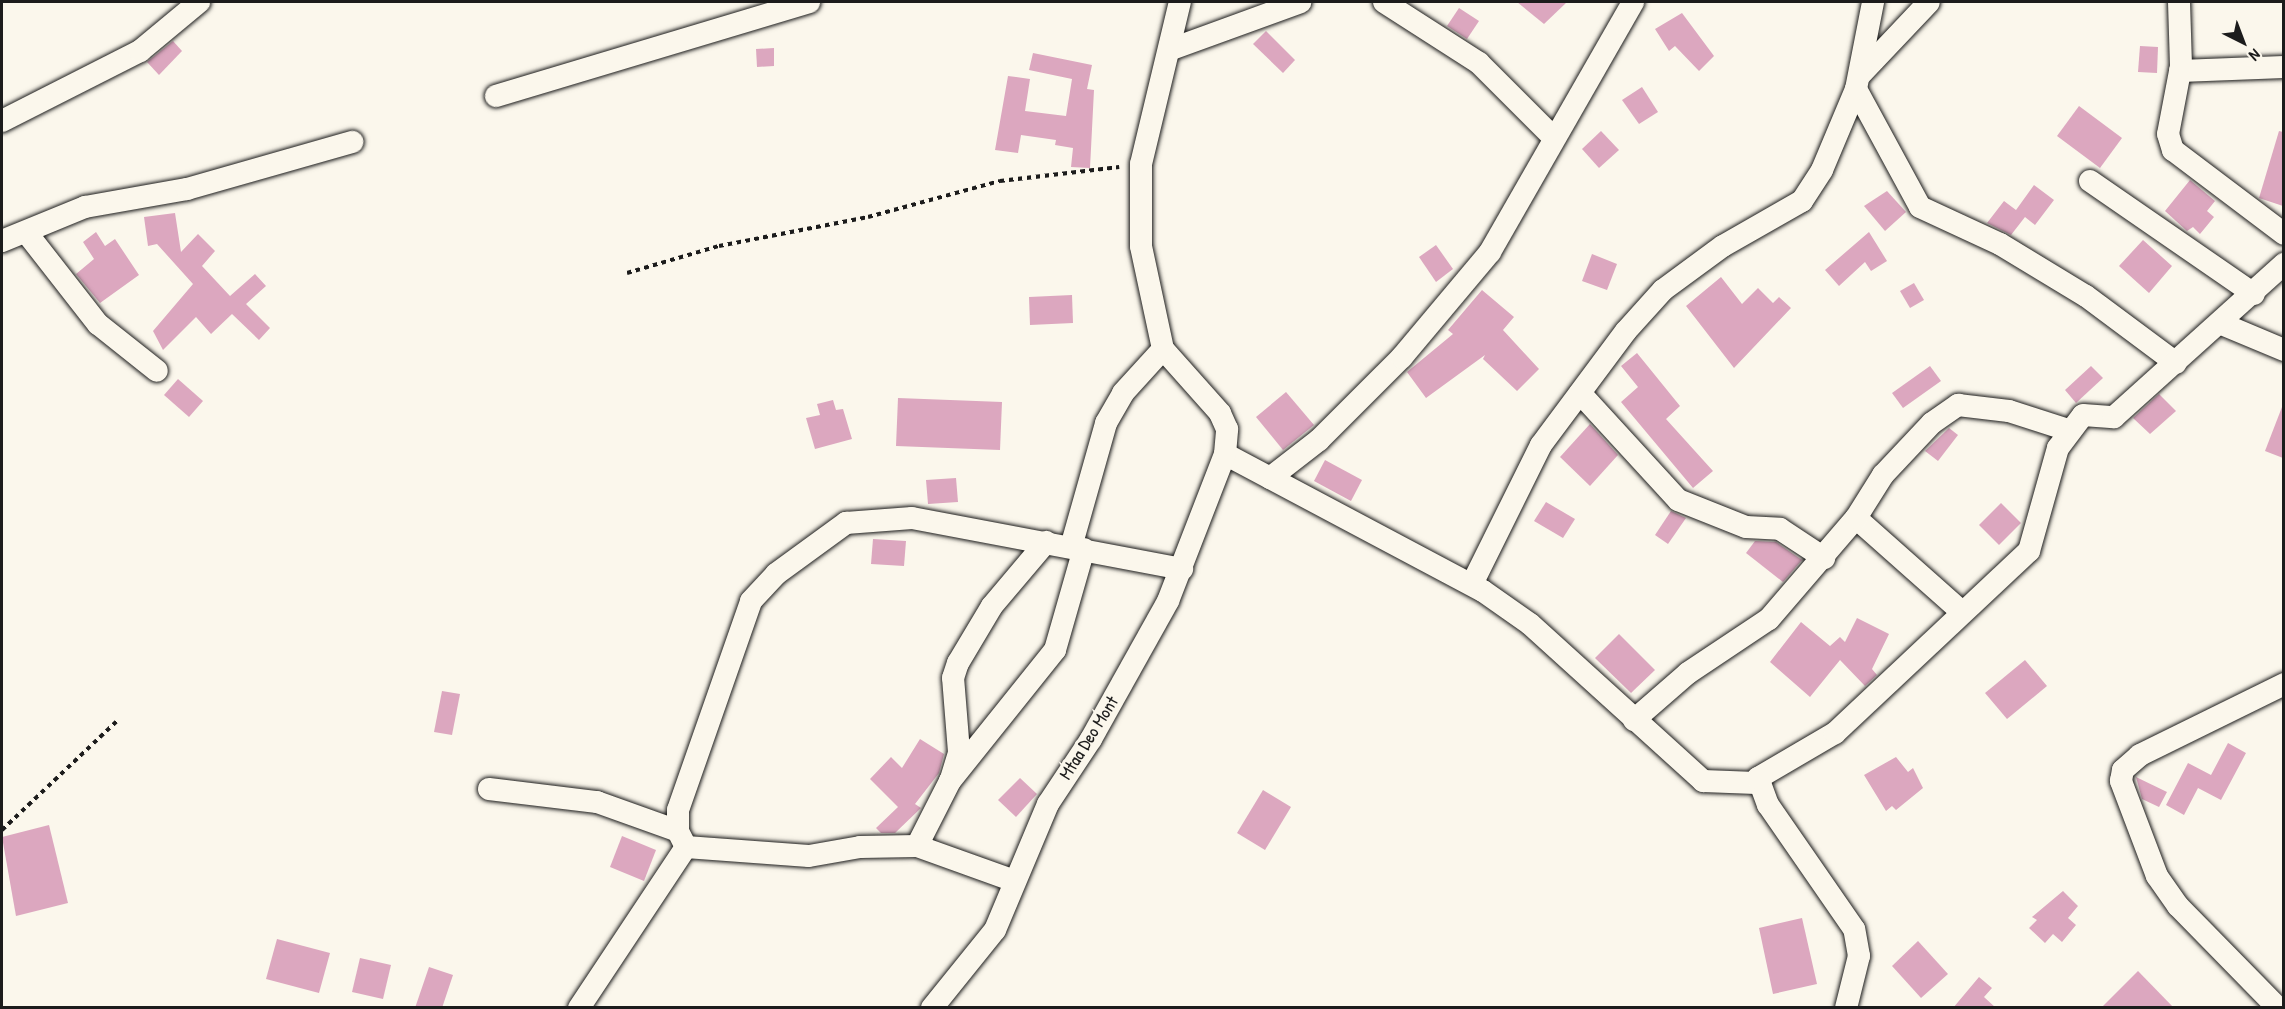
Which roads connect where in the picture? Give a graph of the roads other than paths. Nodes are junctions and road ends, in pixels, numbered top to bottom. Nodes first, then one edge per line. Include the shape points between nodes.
1 (809, 2) edge
2 (1180, 2) edge
3 (1301, 2) edge
4 (1384, 2) edge
5 (1633, 2) edge
6 (1873, 2) edge
7 (1929, 2) edge
8 (2179, 2) edge
9 (193, 5) edge
10 (1169, 50) junction
11 (2283, 67) edge
12 (2180, 71) junction
13 (1858, 82) junction
14 (496, 96) dead end
15 (2, 120) edge
16 (1554, 138) junction
17 (352, 142) dead end
18 (2090, 181) dead end
19 (2283, 234) edge
20 (9, 235) edge
21 (2283, 264) edge
22 (2254, 294) junction
23 (2222, 324) junction
24 (1163, 349) junction
25 (2283, 350) edge
26 (2176, 363) junction
27 (157, 371) dead end
28 (1580, 393) junction
29 (2068, 430) junction
30 (1225, 454) junction
31 (1270, 478) junction
32 (1856, 519) junction
33 (1046, 542) junction
34 (1078, 548) junction
35 (1824, 558) junction
36 (1182, 569) junction
37 (1472, 584) junction
38 (1962, 612) junction
39 (2283, 684) edge
40 (1634, 720) junction
41 (950, 781) junction
42 (1756, 783) junction
43 (489, 789) dead end
44 (682, 839) junction
45 (917, 846) junction
46 (1015, 881) junction
47 (579, 1008) edge
48 (932, 1008) edge
49 (1846, 1008) edge
50 (2278, 1008) edge

1 - 14 street
2 - 10 street
3 - 10 street
4 - 16 street via 1479,63
5 - 16 street
6 - 13 street
7 - 13 street
8 - 12 street
9 - 15 street via 140,51
10 - 24 street via 1141,164 1142,246
11 - 12 street
12 - 19 street via 2168,134 2173,150
13 - 26 street via 1920,207 2000,244 2076,290
13 - 28 street via 1822,170 1802,201 1723,246 1663,290
16 - 31 street via 1490,252 1438,316 1319,440
17 - 20 street via 187,189 85,207
18 - 22 street
20 - 27 street via 98,324
21 - 22 street
22 - 23 street
23 - 25 street
23 - 26 street
24 - 30 street via 1220,414 1227,429
24 - 34 street via 1123,393 1106,423
26 - 29 street via 2114,417 2086,413
28 - 35 street via 1678,500 1746,527 1780,529
28 - 37 street via 1541,445
29 - 32 street via 2009,411 1958,405 1932,423 1883,475
29 - 38 street via 2039,504 2029,551
30 - 31 street
30 - 36 street, Mtaa Deo Mont
31 - 37 street
32 - 35 street
32 - 38 street
33 - 34 street
33 - 41 street via 992,606 957,663 953,678 959,752
33 - 44 street via 912,518 846,523 822,537 751,601 678,810
34 - 36 street
34 - 41 street via 1055,650
35 - 40 street via 1769,619 1688,673
36 - 46 street, Mtaa Deo Mont via 1091,739 1048,804
37 - 40 street via 1530,624
38 - 42 street via 1835,734
39 - 50 street via 2140,755 2123,770 2121,781 2142,844 2178,906
40 - 42 street via 1703,781
41 - 45 street
42 - 49 street via 1854,928 1859,956
43 - 44 street via 597,802
44 - 45 street via 809,856 860,847
44 - 47 street
45 - 46 street
46 - 48 street, Mtaa Deo Mont via 995,930

